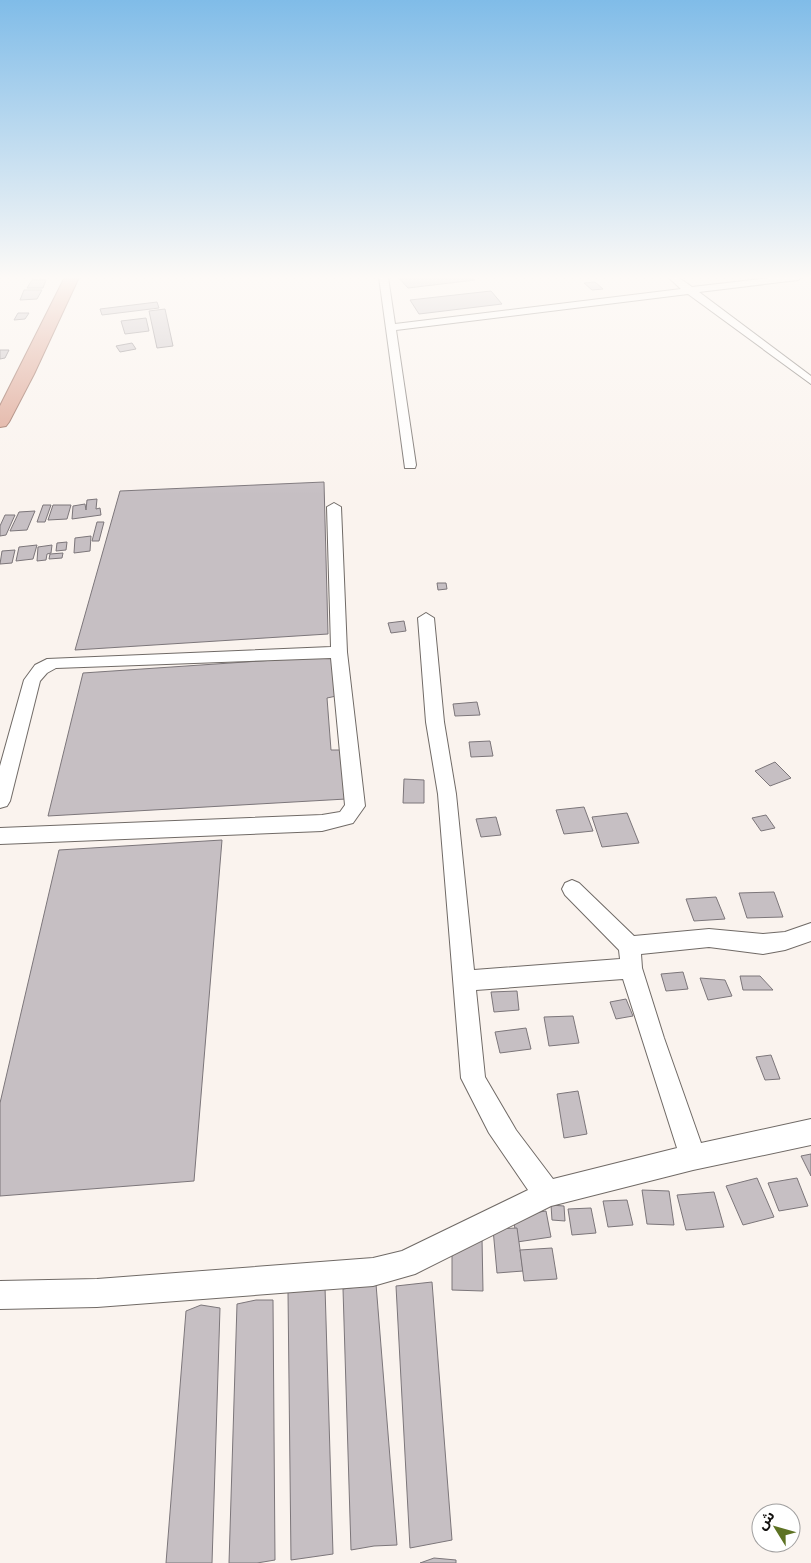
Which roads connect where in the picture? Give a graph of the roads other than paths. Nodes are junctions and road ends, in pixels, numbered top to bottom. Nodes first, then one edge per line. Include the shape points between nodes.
1 (22, 350) edge
2 (37, 350) edge
3 (393, 350) edge
4 (770, 350) edge
5 (811, 381) edge
6 (0, 394) edge
7 (0, 422) edge
8 (410, 465) dead end
9 (334, 507) dead end
10 (426, 618) dead end
11 (339, 652) junction
12 (0, 801) edge
13 (0, 836) edge
14 (572, 890) dead end
15 (811, 932) edge
16 (631, 957) junction
17 (463, 981) junction
18 (811, 1132) edge
19 (693, 1157) junction
20 (548, 1194) junction
21 (0, 1295) edge

1 - 6 highway
2 - 7 highway
3 - 8 street
4 - 5 street
9 - 11 street
10 - 17 street
11 - 12 street via 53,664 41,669 32,680
11 - 13 street via 355,806 346,818 322,823
14 - 16 street
15 - 16 street via 763,944 709,938
16 - 17 street
16 - 19 street via 652,1038
17 - 20 street via 473,1078 496,1125
18 - 19 street
19 - 20 street
20 - 21 street via 405,1264 373,1272 97,1293

